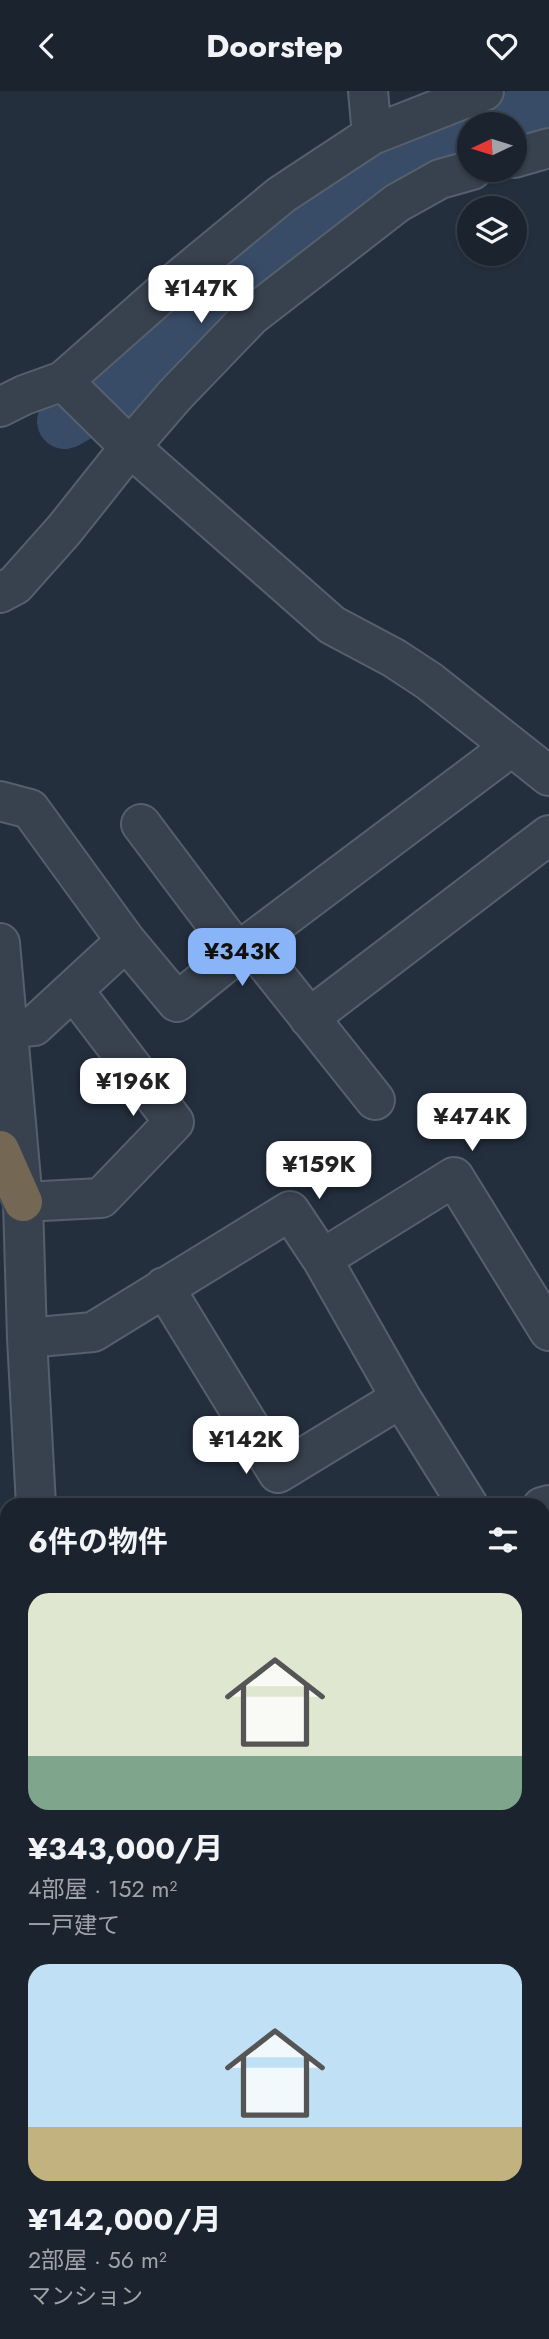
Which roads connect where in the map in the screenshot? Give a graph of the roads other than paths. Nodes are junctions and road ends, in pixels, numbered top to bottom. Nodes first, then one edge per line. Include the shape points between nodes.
1 (368, 91) edge
2 (484, 91) edge
3 (372, 135) junction
4 (549, 148) edge
5 (527, 154) edge
6 (457, 174) edge
7 (64, 381) junction
8 (0, 407) edge
9 (130, 447) junction
10 (0, 593) edge
11 (511, 747) junction
12 (549, 776) edge
13 (0, 801) edge
14 (141, 824) dead end
15 (549, 835) edge
16 (126, 941) junction
17 (0, 943) edge
18 (244, 948) junction
19 (74, 991) junction
20 (309, 1018) junction
21 (8, 1028) junction
22 (375, 1100) dead end
23 (0, 1150) edge
24 (23, 1202) junction
25 (322, 1259) junction
26 (164, 1287) junction
27 (549, 1331) edge
28 (27, 1338) junction
29 (401, 1398) junction
30 (36, 1498) edge
31 (464, 1498) edge

1 - 3 street
2 - 3 street
3 - 7 street via 281,195
4 - 5 street
6 - 9 street via 397,203 251,316
7 - 8 street
7 - 9 street
9 - 10 street via 56,539 15,585
9 - 11 street via 332,625 403,663
11 - 12 street
11 - 18 street
13 - 16 street via 30,809
14 - 18 street
15 - 20 street
16 - 18 street via 177,1002
16 - 19 street
17 - 21 street
18 - 20 street
19 - 21 street via 34,1026
19 - 24 street via 174,1122 101,1198
20 - 22 street
21 - 24 street
23 - 24 highway
24 - 28 street
25 - 26 street via 290,1211
25 - 27 street via 454,1177
25 - 29 street
26 - 28 street via 93,1332
26 - 29 street via 278,1473
28 - 30 street
29 - 31 street

